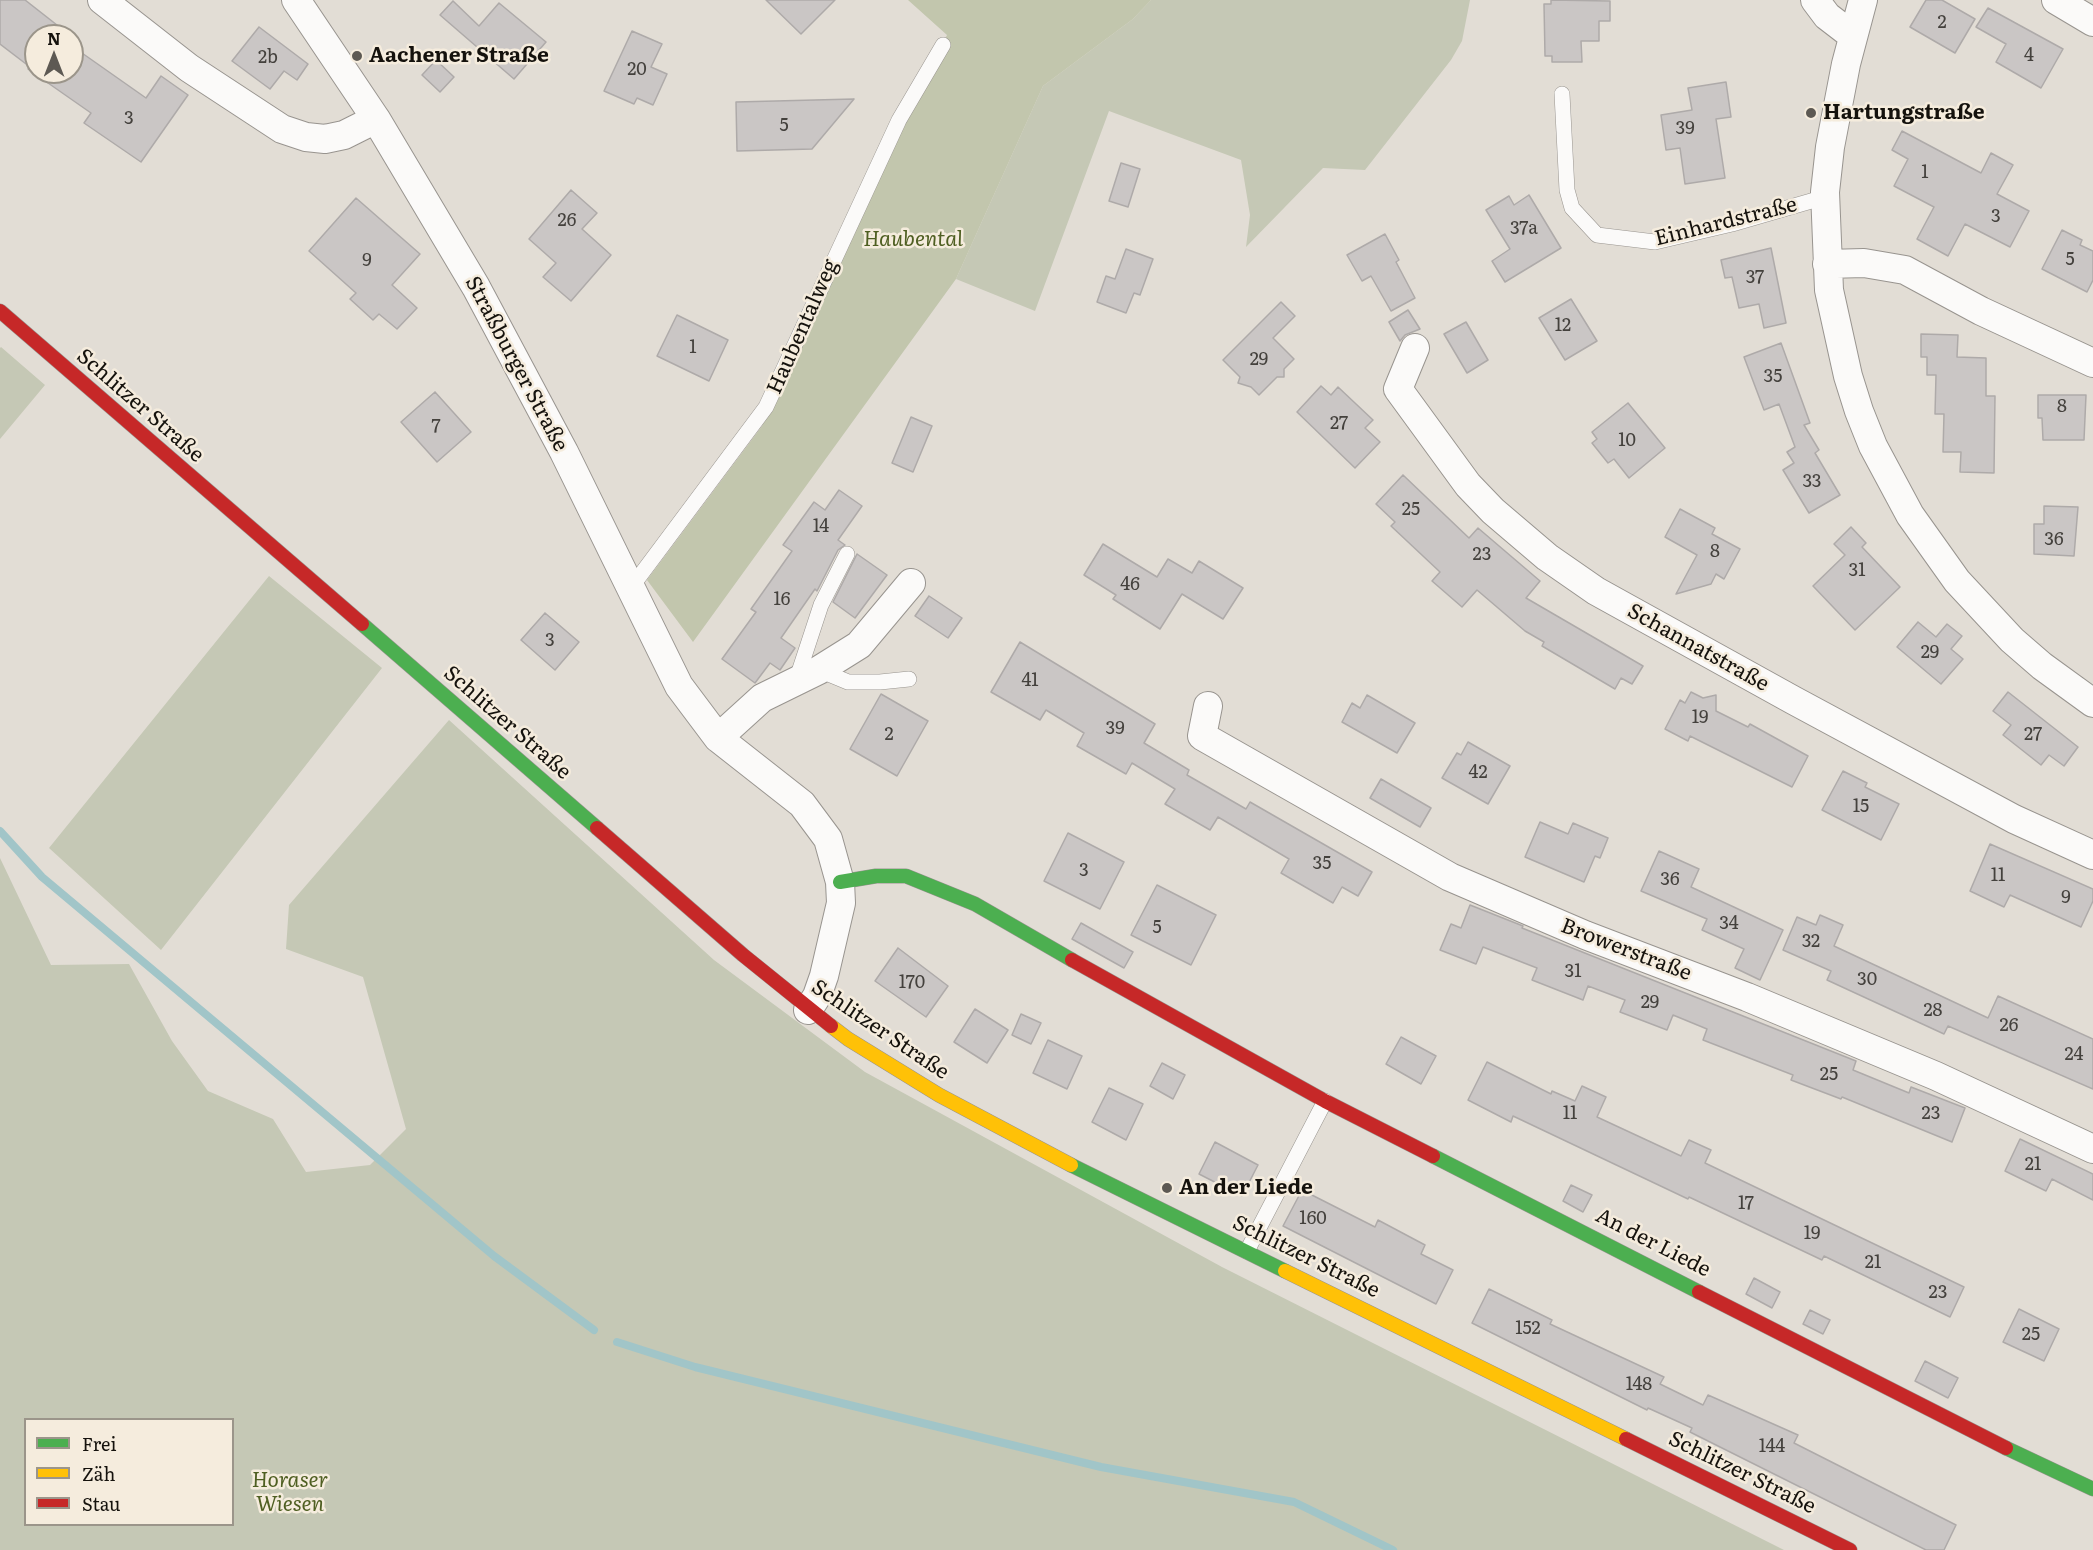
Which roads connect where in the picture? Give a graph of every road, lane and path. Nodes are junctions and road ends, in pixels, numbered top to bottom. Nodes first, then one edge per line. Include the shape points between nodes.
1 (102, 0) edge
2 (296, 0) edge
3 (1815, 0) edge
4 (1863, 0) edge
5 (2056, 0) edge
6 (2093, 22) edge
7 (1853, 36) junction
8 (943, 45) dead end
9 (1562, 94) dead end
10 (376, 119) junction
11 (1825, 197) junction
12 (1827, 264) junction
13 (0, 311) edge
14 (1415, 348) dead end
15 (2093, 363) edge
16 (847, 554) dead end
17 (911, 583) dead end
18 (630, 589) junction
19 (808, 676) junction
20 (909, 679) dead end
21 (2093, 703) edge
22 (1208, 706) dead end
23 (718, 738) junction
24 (2093, 855) edge
25 (840, 882) junction
26 (808, 1010) junction
27 (1325, 1101) junction
28 (2093, 1149) edge
29 (1247, 1251) junction
30 (2093, 1489) edge
31 (1850, 1550) edge

1 - 10 street via 189,68 282,129 325,139 344,135
2 - 10 street, Straßburger Straße
3 - 7 street via 1827,16
4 - 7 street, Einhardstraße
5 - 6 street
7 - 11 street, Einhardstraße via 1830,147
8 - 18 lane, Haubentalweg via 899,120 766,407
9 - 11 lane, Einhardstraße via 1567,190 1572,208 1597,235 1655,242
10 - 18 street, Straßburger Straße via 515,358
11 - 12 street, Einhardstraße
12 - 15 street via 1864,263 1905,270
12 - 21 street, Einhardstraße via 1833,315 1859,411 1910,515 1984,612 2042,666
13 - 26 main road, Schlitzer Straße
14 - 24 street, Schannatstraße via 1398,389 1468,485 1547,557 1596,591 1763,683 2014,819
16 - 19 lane via 821,605
17 - 19 street via 859,645
18 - 23 street, Straßburger Straße via 679,686
19 - 20 lane via 848,682
19 - 23 street via 762,698
22 - 28 street, Browerstraße via 1202,736 1450,877 1936,1076
23 - 25 street, Straßburger Straße via 802,804 819,823 828,839
25 - 26 street, Straßburger Straße via 841,903 833,946 818,996
25 - 27 main road, An der Liede via 906,876 975,904
26 - 29 main road, Schlitzer Straße via 889,1066 969,1112
27 - 29 lane
27 - 30 main road, An der Liede
29 - 31 main road, Schlitzer Straße

